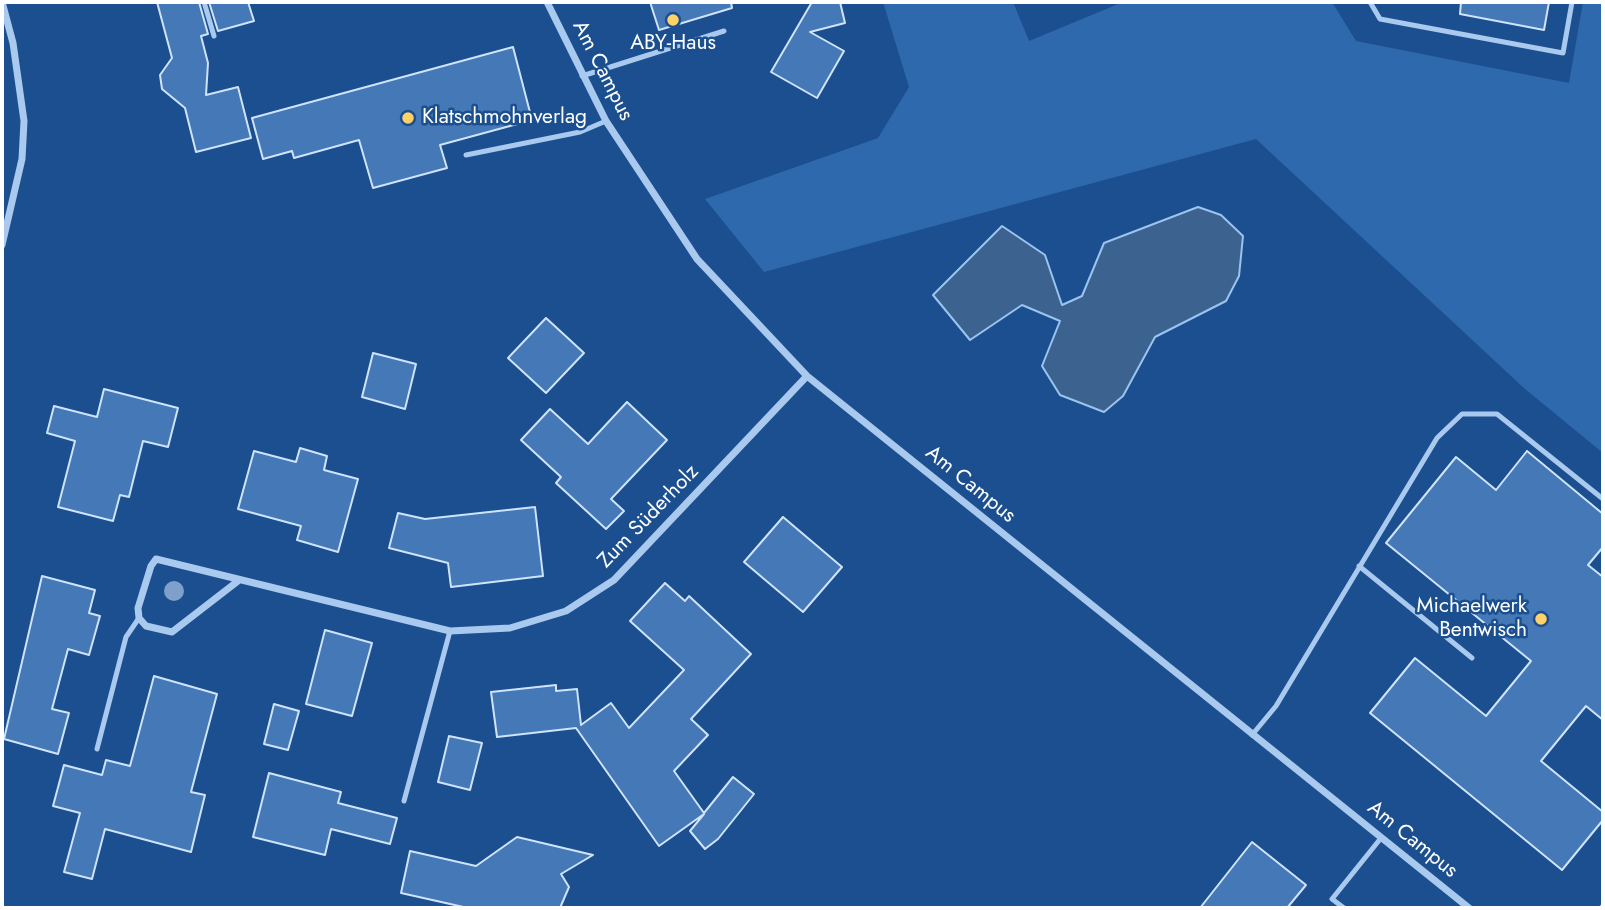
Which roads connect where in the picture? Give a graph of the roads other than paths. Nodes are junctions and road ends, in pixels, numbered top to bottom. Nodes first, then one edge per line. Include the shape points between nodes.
1 (2, 2) edge
2 (204, 2) edge
3 (547, 2) edge
4 (1370, 2) edge
5 (1572, 2) edge
6 (724, 31) dead end
7 (215, 36) dead end
8 (582, 76) junction
9 (606, 121) junction
10 (466, 155) dead end
11 (2, 245) edge
12 (807, 376) junction
13 (1603, 499) edge
14 (1359, 566) junction
15 (238, 581) junction
16 (139, 618) junction
17 (450, 631) junction
18 (1472, 658) dead end
19 (1252, 735) junction
20 (97, 749) dead end
21 (404, 801) dead end
22 (1381, 838) junction
23 (1344, 908) edge
24 (1469, 908) edge

1 - 11 street via 24,121 22,159
2 - 7 lane
3 - 8 street, Am Campus
4 - 5 lane via 1380,19 1563,53
6 - 8 lane
8 - 9 street, Am Campus
9 - 10 lane via 580,132
9 - 12 street, Am Campus via 697,259
12 - 17 street, Zum Süderholz via 614,580 566,611 522,625
12 - 19 street, Am Campus
13 - 14 lane via 1497,414 1462,414 1437,438
14 - 18 lane
14 - 19 lane via 1276,706
15 - 16 street via 172,632 146,626
15 - 16 street, Zum Süderholz via 156,559 138,608
15 - 17 street, Zum Süderholz
16 - 20 lane via 125,637
17 - 21 lane
19 - 22 street, Am Campus
22 - 23 lane via 1332,899
22 - 24 street, Am Campus

